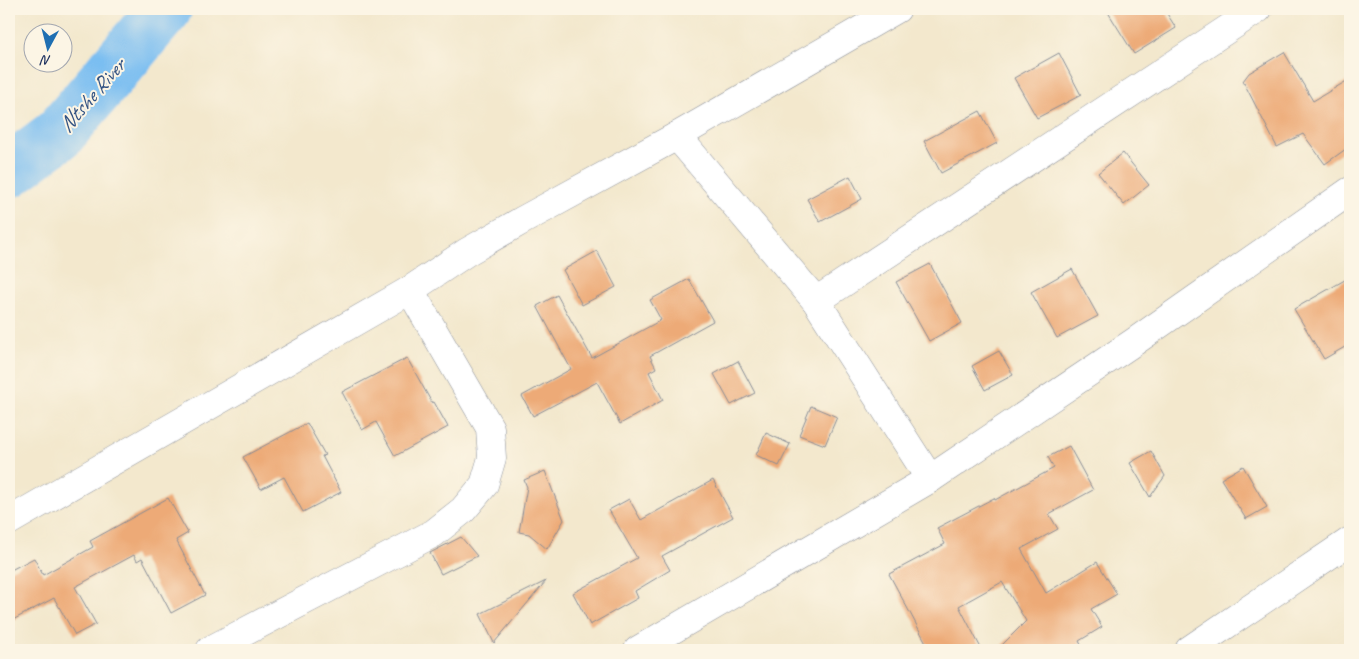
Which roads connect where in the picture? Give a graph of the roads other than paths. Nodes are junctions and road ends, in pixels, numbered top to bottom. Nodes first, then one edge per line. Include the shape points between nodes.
1 (898, 9) edge
2 (1258, 9) edge
3 (678, 136) junction
4 (1350, 191) edge
5 (410, 290) junction
6 (816, 301) junction
7 (930, 479) junction
8 (9, 521) edge
9 (1348, 546) edge
10 (210, 650) edge
11 (638, 650) edge
12 (1189, 650) edge

1 - 3 street
2 - 6 street
3 - 5 street via 467,252
3 - 6 street
4 - 7 street
5 - 8 street
5 - 10 street via 490,428 492,458 484,485 463,510 434,533
6 - 7 street
7 - 11 street
9 - 12 street

